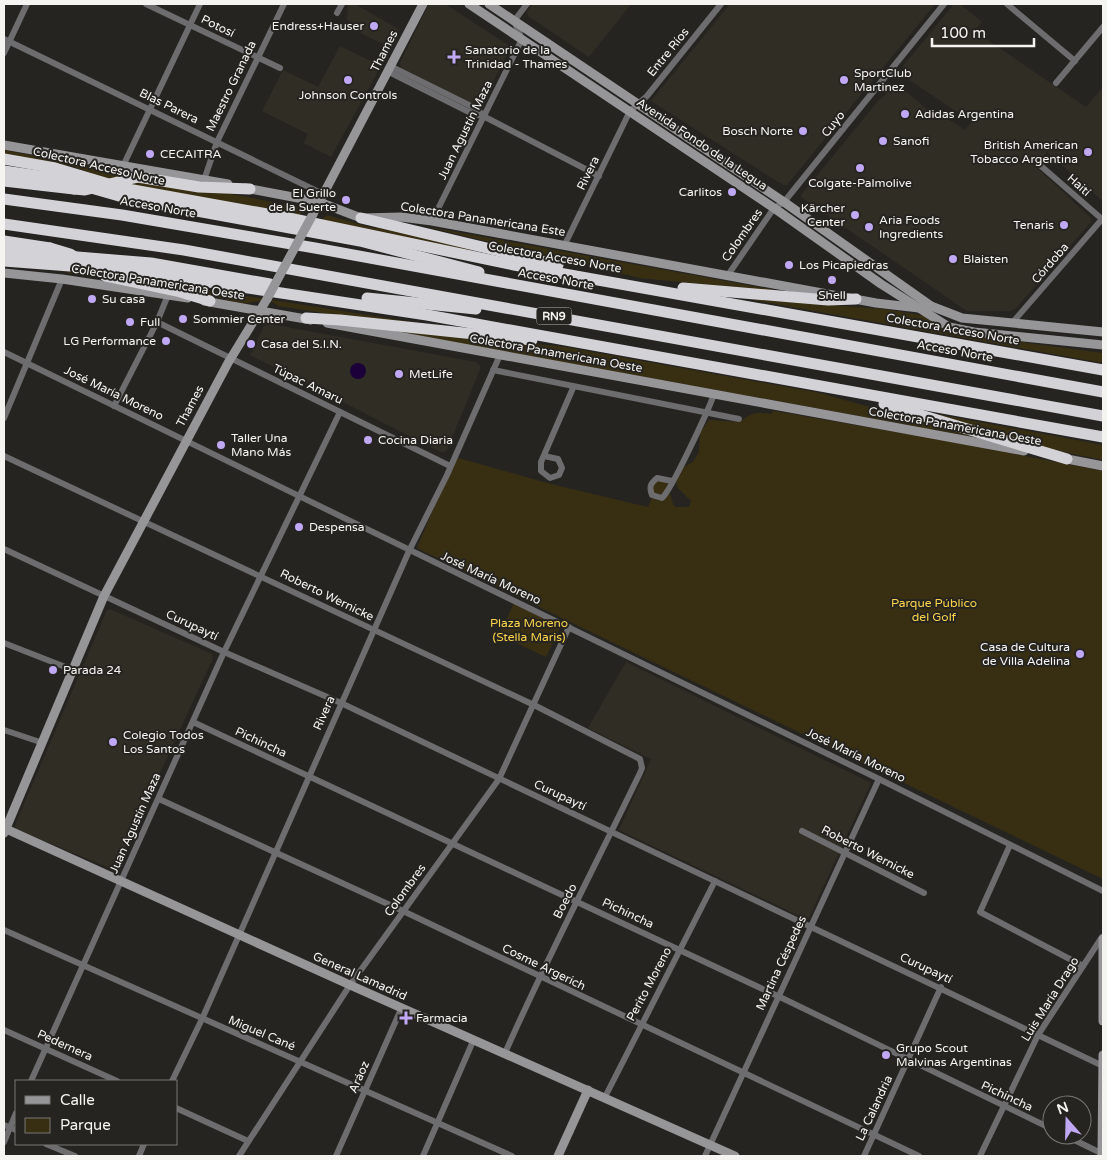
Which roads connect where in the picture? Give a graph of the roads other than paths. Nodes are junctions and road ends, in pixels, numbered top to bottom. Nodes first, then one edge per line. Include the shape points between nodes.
1 (27, 4) edge
2 (146, 4) edge
3 (200, 4) edge
4 (284, 4) edge
5 (342, 4) edge
6 (423, 4) edge
7 (469, 4) edge
8 (489, 4) edge
9 (527, 4) edge
10 (721, 4) edge
11 (944, 4) edge
12 (1007, 4) edge
13 (336, 13) dead end
14 (514, 21) junction
15 (190, 25) junction
16 (1102, 31) edge
17 (522, 39) junction
18 (6, 41) edge
19 (4, 53) edge
20 (257, 57) junction
21 (1076, 61) junction
22 (280, 68) dead end
23 (389, 69) junction
24 (1056, 83) dead end
25 (639, 105) junction
26 (150, 109) junction
27 (630, 111) junction
28 (485, 117) junction
29 (217, 142) junction
30 (4, 145) edge
31 (4, 159) edge
32 (123, 166) junction
33 (1041, 166) dead end
34 (4, 171) edge
35 (599, 176) junction
36 (204, 180) junction
37 (4, 181) edge
38 (250, 189) junction
39 (321, 198) junction
40 (4, 199) edge
41 (784, 202) junction
42 (774, 208) junction
43 (361, 218) junction
44 (1103, 219) edge
45 (432, 221) junction
46 (4, 224) edge
47 (4, 241) edge
48 (565, 244) junction
49 (4, 251) edge
50 (4, 260) edge
51 (4, 273) edge
52 (728, 275) junction
53 (62, 279) junction
54 (621, 284) junction
55 (891, 284) junction
56 (551, 292) junction
57 (168, 295) junction
58 (856, 299) junction
59 (210, 301) junction
60 (876, 303) junction
61 (931, 306) junction
62 (920, 308) junction
63 (260, 311) junction
64 (536, 313) junction
65 (306, 318) junction
66 (157, 322) junction
67 (1013, 322) junction
68 (1103, 332) edge
69 (1103, 345) edge
70 (604, 347) junction
71 (4, 352) edge
72 (500, 355) junction
73 (231, 358) junction
74 (27, 363) junction
75 (493, 370) junction
76 (1103, 370) edge
77 (812, 385) junction
78 (573, 388) junction
79 (1103, 392) edge
80 (714, 394) junction
81 (114, 406) junction
82 (340, 412) junction
83 (707, 413) junction
84 (1103, 416) edge
85 (4, 418) edge
86 (739, 419) dead end
87 (1103, 437) edge
88 (186, 441) junction
89 (4, 456) edge
90 (544, 456) dead end
91 (1067, 458) junction
92 (450, 466) junction
93 (1103, 466) edge
94 (672, 481) dead end
95 (298, 496) junction
96 (143, 521) junction
97 (4, 549) edge
98 (409, 551) junction
99 (260, 576) junction
100 (104, 596) junction
101 (569, 627) junction
102 (373, 630) junction
103 (4, 643) edge
104 (224, 652) junction
105 (72, 670) junction
106 (341, 702) junction
107 (534, 705) junction
108 (193, 722) junction
109 (4, 730) edge
110 (43, 743) junction
111 (640, 759) joint
112 (308, 776) junction
113 (500, 778) junction
114 (879, 779) junction
115 (159, 799) junction
116 (4, 830) edge
117 (802, 831) dead end
118 (612, 832) junction
119 (453, 844) junction
120 (1010, 845) junction
121 (844, 851) junction
122 (274, 852) junction
123 (122, 880) junction
124 (715, 881) junction
125 (1103, 892) edge
126 (924, 893) dead end
127 (578, 902) junction
128 (403, 911) junction
129 (810, 926) junction
130 (4, 930) edge
131 (238, 935) junction
132 (1103, 937) edge
133 (681, 951) junction
134 (83, 965) junction
135 (1083, 966) junction
136 (538, 977) junction
137 (1103, 979) edge
138 (350, 986) junction
139 (941, 987) junction
140 (778, 996) junction
141 (402, 1008) junction
142 (202, 1020) junction
143 (1103, 1021) edge
144 (641, 1026) junction
145 (4, 1030) edge
146 (1038, 1035) junction
147 (474, 1039) junction
148 (46, 1049) junction
149 (505, 1053) junction
150 (1103, 1055) edge
151 (300, 1061) junction
152 (908, 1061) junction
153 (1103, 1066) edge
154 (742, 1074) junction
155 (31, 1080) edge
156 (115, 1080) edge
157 (172, 1080) edge
158 (366, 1089) junction
159 (588, 1090) junction
160 (605, 1098) junction
161 (1005, 1107) junction
162 (178, 1109) edge
163 (15, 1116) edge
164 (437, 1123) junction
165 (1042, 1125) edge
166 (10, 1128) edge
167 (874, 1136) junction
168 (248, 1141) junction
169 (4, 1142) edge
170 (48, 1145) edge
171 (710, 1145) junction
172 (1084, 1145) edge
173 (1102, 1154) edge
174 (75, 1156) edge
175 (239, 1156) edge
176 (336, 1156) edge
177 (423, 1156) edge
178 (512, 1156) edge
179 (558, 1156) edge
180 (704, 1156) edge
181 (735, 1156) edge
182 (864, 1156) edge
183 (919, 1156) edge
184 (980, 1156) edge

1 - 18 street
2 - 15 street, Potosí
3 - 15 street
4 - 20 street, Maestro Granada
5 - 13 street
6 - 23 street, Thames
7 - 17 street, Avenida Fondo de la Legua
8 - 14 street, Avenida Fondo de la Legua
9 - 14 street
10 - 25 street, Entre Ríos
11 - 41 street, Cuyo
12 - 21 street
14 - 17 street
14 - 25 street, Avenida Fondo de la Legua
15 - 20 street, Potosí
15 - 26 street
16 - 21 street
17 - 27 street, Avenida Fondo de la Legua
17 - 28 street, Juan Agustín Maza
18 - 19 street
18 - 26 street, Blas Parera
20 - 22 street, Potosí
20 - 29 street, Maestro Granada
21 - 24 street
23 - 28 street via 473,114
23 - 39 street, Thames
25 - 27 street, Entre Ríos
25 - 41 street, Avenida Fondo de la Legua
26 - 29 street, Blas Parera
26 - 32 street
27 - 35 street, Rivera
27 - 42 street, Avenida Fondo de la Legua
28 - 35 street
28 - 45 street, Juan Agustín Maza
29 - 36 street, Maestro Granada
29 - 39 street, Blas Parera
30 - 32 street, Colectora Panamericana Este
31 - 54 highway, Colectora Acceso Norte via 64,170 122,188
32 - 36 street, Colectora Panamericana Este
33 - 44 street, Haití
34 - 56 highway via 60,179 126,198 360,241
35 - 48 street, Rivera
36 - 38 street, Colectora Panamericana Este
37 - 38 highway, bridge via 85,190 138,177 199,187
38 - 39 street, Colectora Panamericana Este
39 - 43 street, Colectora Panamericana Este
39 - 63 street, Thames, bridge
40 - 56 highway, Acceso Norte / RN9 via 122,215
41 - 42 street, Cuyo
41 - 55 street, Avenida Fondo de la Legua
42 - 52 street, Colombres
42 - 55 street, Avenida Fondo de la Legua
43 - 45 street, Colectora Panamericana Este via 401,217
43 - 54 highway
44 - 67 street, Córdoba
45 - 48 street, Colectora Panamericana Este
46 - 64 highway, RN9 via 184,250
47 - 59 highway, bridge via 50,248 70,254 106,276
48 - 52 street, Colectora Panamericana Este
49 - 64 highway via 151,263 408,304
50 - 70 highway via 136,271 427,315
51 - 53 street, Colectora Panamericana Oeste
52 - 58 street, Colectora Panamericana Este
53 - 57 street, Colectora Panamericana Oeste
53 - 74 street
54 - 58 highway via 828,300
54 - 76 highway, Colectora Acceso Norte
55 - 60 street
55 - 61 street, Avenida Fondo de la Legua
55 - 62 street, Avenida Fondo de la Legua
56 - 79 highway, Acceso Norte / RN9
57 - 59 street, Colectora Panamericana Oeste
57 - 66 street
58 - 60 street, Colectora Panamericana Este
59 - 63 street, Colectora Panamericana Oeste
60 - 62 street, Colectora Panamericana Este
61 - 62 street, Colectora Panamericana Este
61 - 67 street, Avenida Fondo de la Legua via 962,318
62 - 69 street, Avenida Fondo de la Legua via 956,330
63 - 65 street, Colectora Panamericana Oeste
63 - 73 street, Thames
64 - 84 highway, RN9
65 - 70 highway
65 - 72 street, Colectora Panamericana Oeste
66 - 73 street, Túpac Amaru
66 - 81 street
67 - 68 street, Avenida Fondo de la Legua
70 - 77 highway
71 - 74 street, José María Moreno
72 - 75 street, Rivera
72 - 80 street, Colectora Panamericana Oeste
73 - 82 street, Túpac Amaru
73 - 88 street, Thames
74 - 81 street, José María Moreno
74 - 85 street
75 - 78 street
75 - 92 street, Rivera
77 - 87 highway
77 - 91 highway
78 - 83 street
78 - 90 street
80 - 83 street
80 - 91 street, Colectora Panamericana Oeste
81 - 88 street, José María Moreno
82 - 92 street, Túpac Amaru
82 - 95 street, Juan Agustín Maza
83 - 86 street
83 - 94 street
88 - 95 street, José María Moreno
88 - 96 street, Thames
89 - 96 street, Roberto Wernicke
91 - 93 street, Colectora Panamericana Oeste
92 - 98 street, Rivera
95 - 98 street, José María Moreno
95 - 99 street, Juan Agustín Maza
96 - 99 street, Roberto Wernicke
96 - 100 street, Thames
97 - 100 street, Curupaytí
98 - 101 street, José María Moreno
98 - 102 street, Rivera
99 - 102 street, Roberto Wernicke
99 - 104 street, Juan Agustín Maza
100 - 104 street, Curupaytí
100 - 105 street, Thames
101 - 107 street, Colombres
101 - 114 street, José María Moreno
102 - 106 street, Rivera
102 - 107 street, Roberto Wernicke
103 - 105 street
104 - 106 street, Curupaytí
104 - 108 street, Juan Agustín Maza
105 - 110 street, Thames
106 - 112 street, Rivera
106 - 113 street, Curupaytí
107 - 111 street, Roberto Wernicke
107 - 113 street, Colombres
108 - 112 street, Pichincha
108 - 115 street, Juan Agustín Maza
109 - 110 street
110 - 116 street, Thames
111 - 118 street, Boedo via 642,768
112 - 119 street, Pichincha
112 - 122 street, Rivera
113 - 118 street, Curupaytí
113 - 119 street, Colombres
114 - 120 street, José María Moreno
114 - 121 street, Martina Céspedes
115 - 122 street, Cosme Argerich
115 - 123 street, Juan Agustín Maza
116 - 123 street, General Lamadrid
117 - 121 street, Roberto Wernicke
118 - 124 street, Curupaytí
118 - 127 street, Boedo
119 - 127 street, Pichincha
119 - 128 street, Colombres
120 - 125 street, José María Moreno
120 - 135 street via 980,912
121 - 126 street, Roberto Wernicke
121 - 129 street, Martina Céspedes
122 - 128 street, Cosme Argerich
122 - 131 street, Rivera
123 - 131 street, General Lamadrid
123 - 134 street, Juan Agustín Maza
124 - 129 street, Curupaytí
124 - 133 street, Perito Moreno
127 - 133 street, Pichincha
127 - 136 street, Boedo
128 - 136 street, Cosme Argerich
128 - 138 street, Colombres
129 - 139 street, Curupaytí
129 - 140 street, Martina Céspedes
130 - 134 street, Miguel Cané
131 - 138 street, General Lamadrid
131 - 142 street, Rivera
132 - 135 street, Luis María Drago
132 - 137 street
133 - 140 street, Pichincha
133 - 144 street, Perito Moreno
134 - 142 street, Miguel Cané
134 - 148 street, Juan Agustín Maza
135 - 146 street, Luis María Drago
136 - 144 street, Cosme Argerich
136 - 149 street, Boedo
137 - 143 street
138 - 141 street, General Lamadrid
138 - 151 street, Colombres
139 - 146 street, Curupaytí
139 - 152 street, La Calandria
140 - 152 street, Pichincha
140 - 154 street, Martina Céspedes
141 - 147 street, General Lamadrid
141 - 158 street, Aráoz
142 - 151 street, Miguel Cané
142 - 157 street, Rivera
144 - 154 street, Cosme Argerich
144 - 160 street, Perito Moreno
145 - 148 street, Pedernera
146 - 153 street, Curupaytí
146 - 161 street, Luis María Drago
147 - 149 street, General Lamadrid
147 - 164 street
148 - 155 street, Juan Agustín Maza
148 - 156 street, Pedernera
149 - 159 street, General Lamadrid
150 - 153 street
151 - 158 street, Miguel Cané
151 - 168 street, Colombres
152 - 161 street, Pichincha
152 - 167 street, La Calandria
153 - 173 street
154 - 167 street, Cosme Argerich
154 - 171 street, Martina Céspedes
158 - 164 street, Miguel Cané
158 - 176 street, Aráoz
159 - 160 street, General Lamadrid
159 - 179 street
160 - 171 street, General Lamadrid
161 - 165 street, Pichincha
161 - 184 street, Luis María Drago
162 - 168 street
163 - 166 street
164 - 177 street
164 - 178 street, Miguel Cané
166 - 169 street
167 - 182 street, La Calandria
167 - 183 street, Cosme Argerich
168 - 175 street, Colombres
170 - 174 street
171 - 180 street, Martina Céspedes
171 - 181 street, General Lamadrid
172 - 173 street

